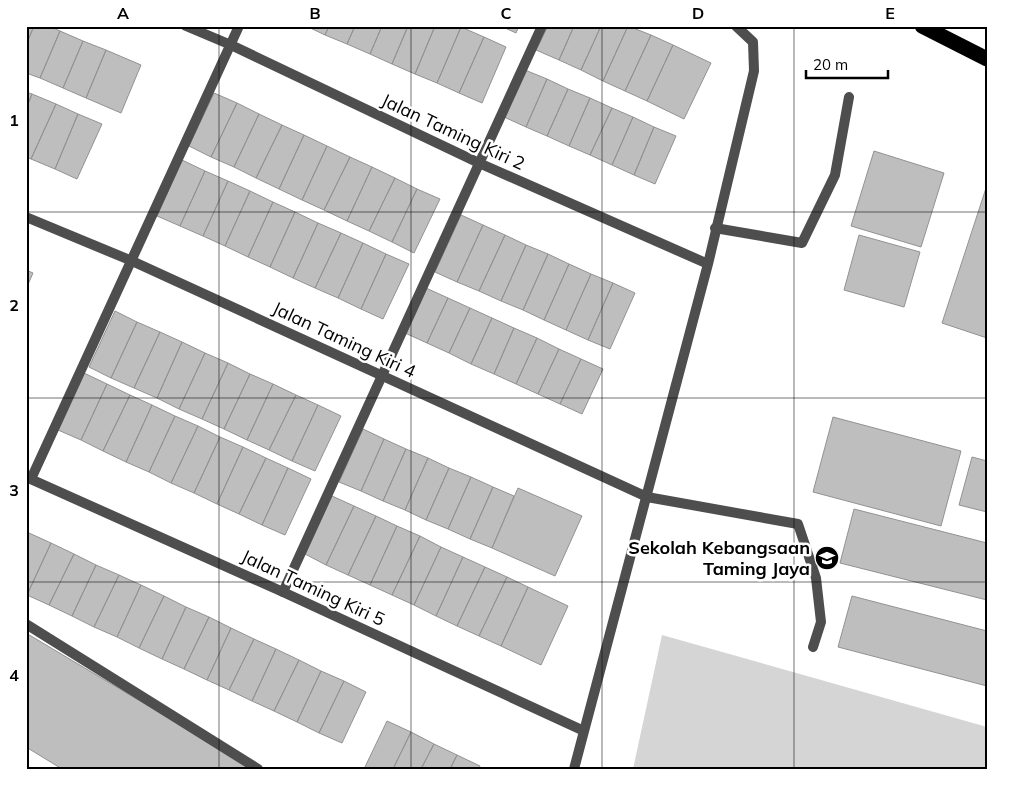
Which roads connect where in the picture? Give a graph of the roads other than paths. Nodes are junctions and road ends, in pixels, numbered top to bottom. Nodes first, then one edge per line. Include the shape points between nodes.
1 (186, 26) edge
2 (239, 26) edge
3 (542, 26) edge
4 (736, 26) edge
5 (922, 26) edge
6 (230, 45) junction
7 (987, 59) edge
8 (849, 97) dead end
9 (480, 163) junction
10 (26, 217) edge
11 (715, 228) junction
12 (132, 261) junction
13 (708, 264) junction
14 (382, 376) junction
15 (28, 478) edge
16 (647, 497) junction
17 (283, 592) junction
18 (26, 624) edge
19 (813, 647) dead end
20 (584, 731) junction
21 (258, 769) edge
22 (574, 769) edge

1 - 6 street, Jalan Taming Kiri 2
2 - 6 street
3 - 9 street
4 - 11 street via 753,42 754,71
5 - 7 highway
6 - 9 street, Jalan Taming Kiri 2
6 - 12 street
8 - 11 street via 835,175 802,243
9 - 13 street, Jalan Taming Kiri 2
9 - 14 street
10 - 12 street, Jalan Taming Kiri 4
11 - 13 street
12 - 14 street, Jalan Taming Kiri 4
12 - 15 street
13 - 16 street
14 - 16 street, Jalan Taming Kiri 4
14 - 17 street
15 - 17 street, Jalan Taming Kiri 5
16 - 19 street, Jalan Taming Kiri 4 via 798,524 816,578 821,622
16 - 20 street
17 - 20 street, Jalan Taming Kiri 5
18 - 21 street
20 - 22 street

